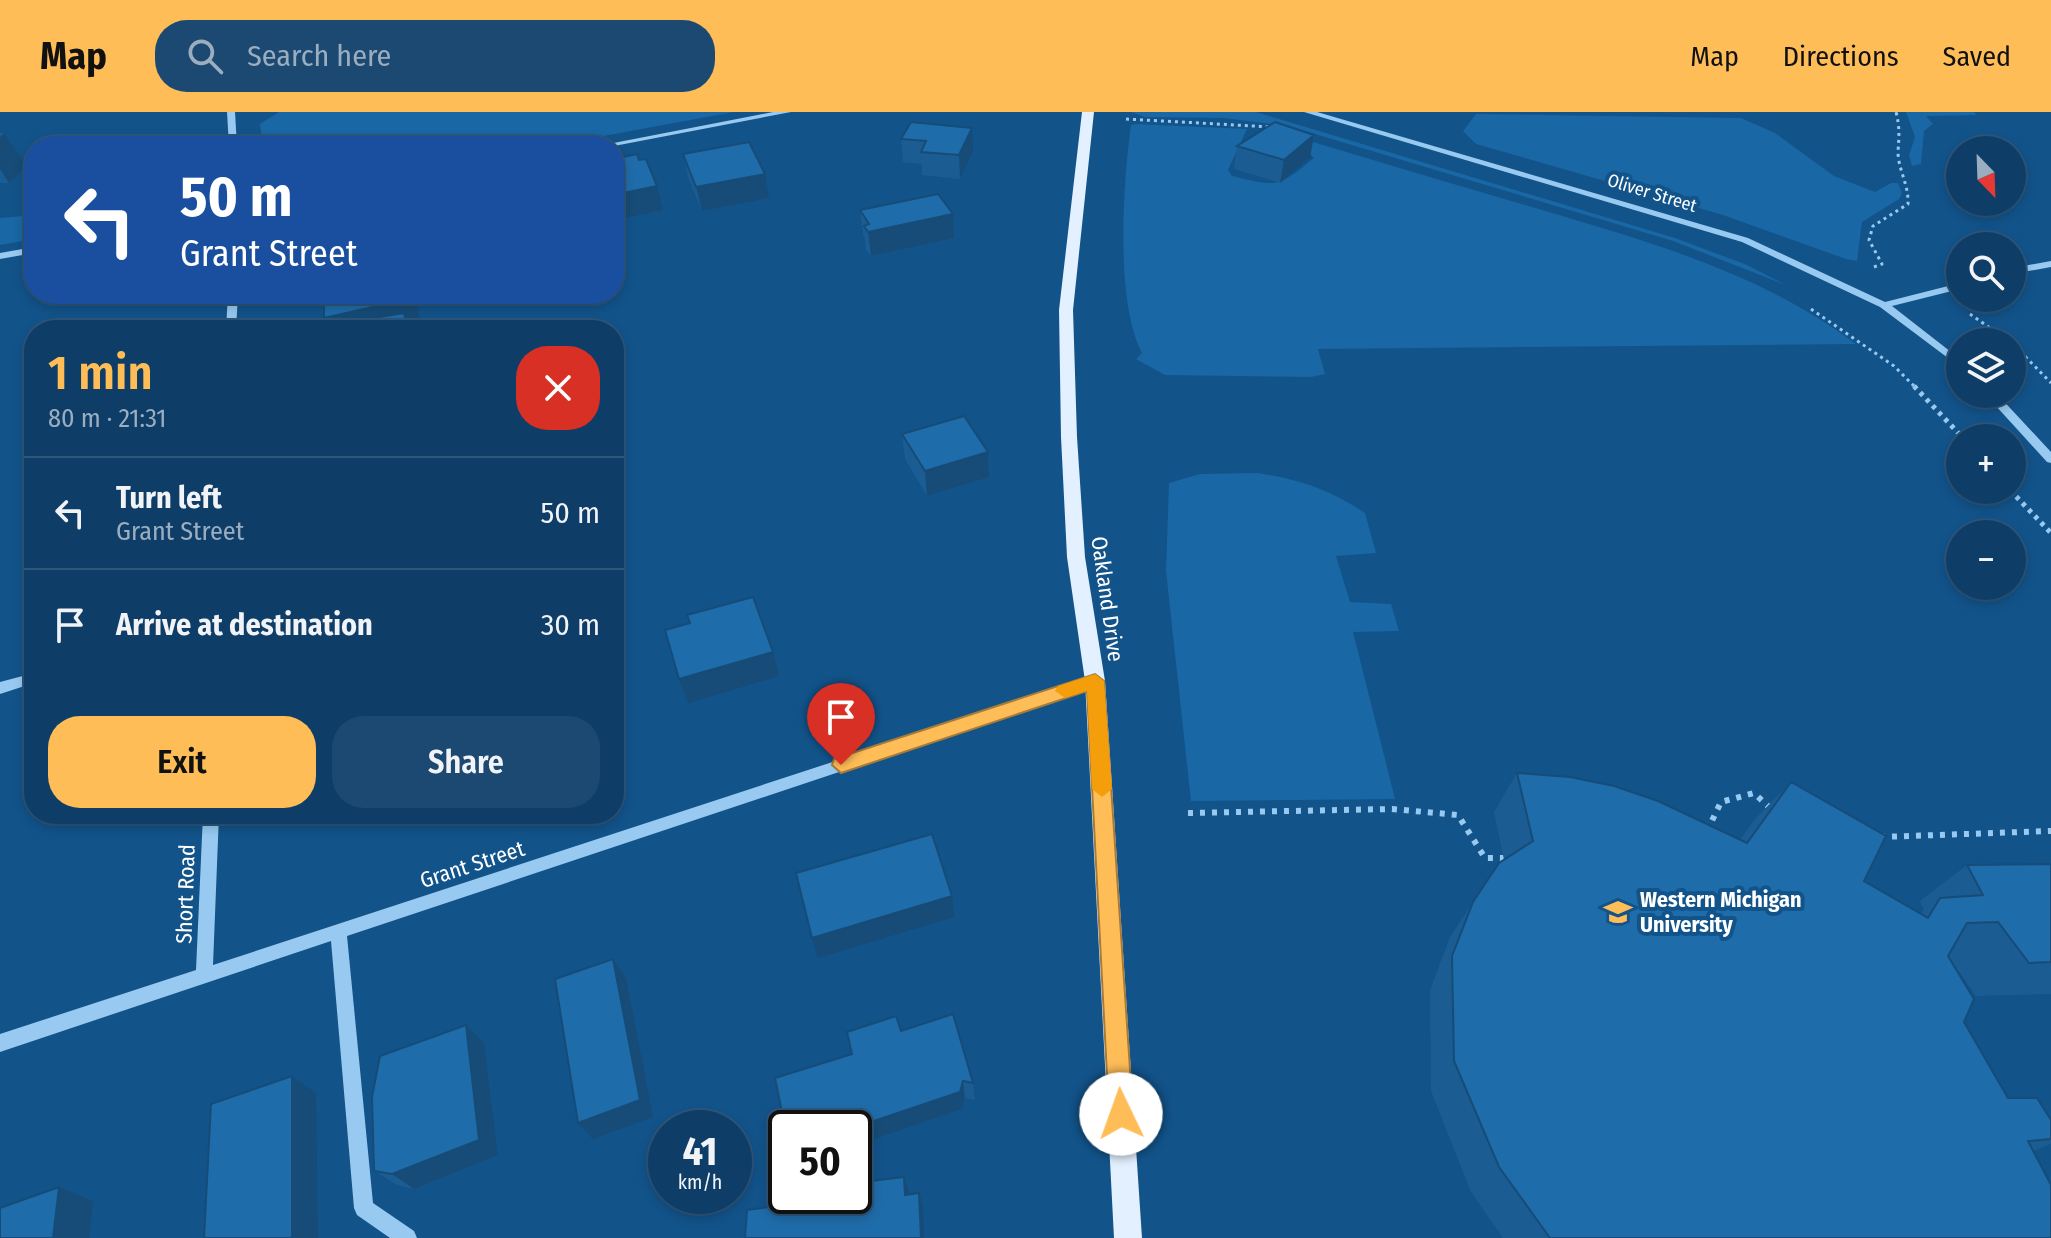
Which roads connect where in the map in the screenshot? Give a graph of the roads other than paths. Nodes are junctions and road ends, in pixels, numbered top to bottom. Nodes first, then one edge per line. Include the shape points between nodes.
1 (231, 112) edge
2 (787, 112) edge
3 (1088, 112) edge
4 (1308, 112) edge
5 (232, 136) edge
6 (624, 142) edge
7 (24, 252) edge
8 (0, 256) edge
9 (2051, 264) edge
10 (2026, 268) edge
11 (1946, 290) edge
12 (1884, 305) junction
13 (1946, 353) edge
14 (2004, 408) edge
15 (2051, 459) edge
16 (24, 681) edge
17 (1095, 681) junction
18 (0, 688) edge
19 (211, 824) edge
20 (338, 932) junction
21 (204, 976) junction
22 (0, 1043) edge
23 (407, 1238) edge
24 (1128, 1238) edge

1 - 5 street
2 - 6 street
3 - 17 main road, Oakland Drive via 1066,310 1076,557
4 - 12 street, Oliver Street via 1745,240
7 - 8 street
9 - 10 street
11 - 12 street
12 - 13 street, Oliver Street
14 - 15 street
16 - 18 street
17 - 20 street, Grant Street
17 - 24 main road, Oakland Drive
19 - 21 street, Short Road
20 - 21 street, Grant Street
20 - 23 street via 364,1208
21 - 22 street, Grant Street

